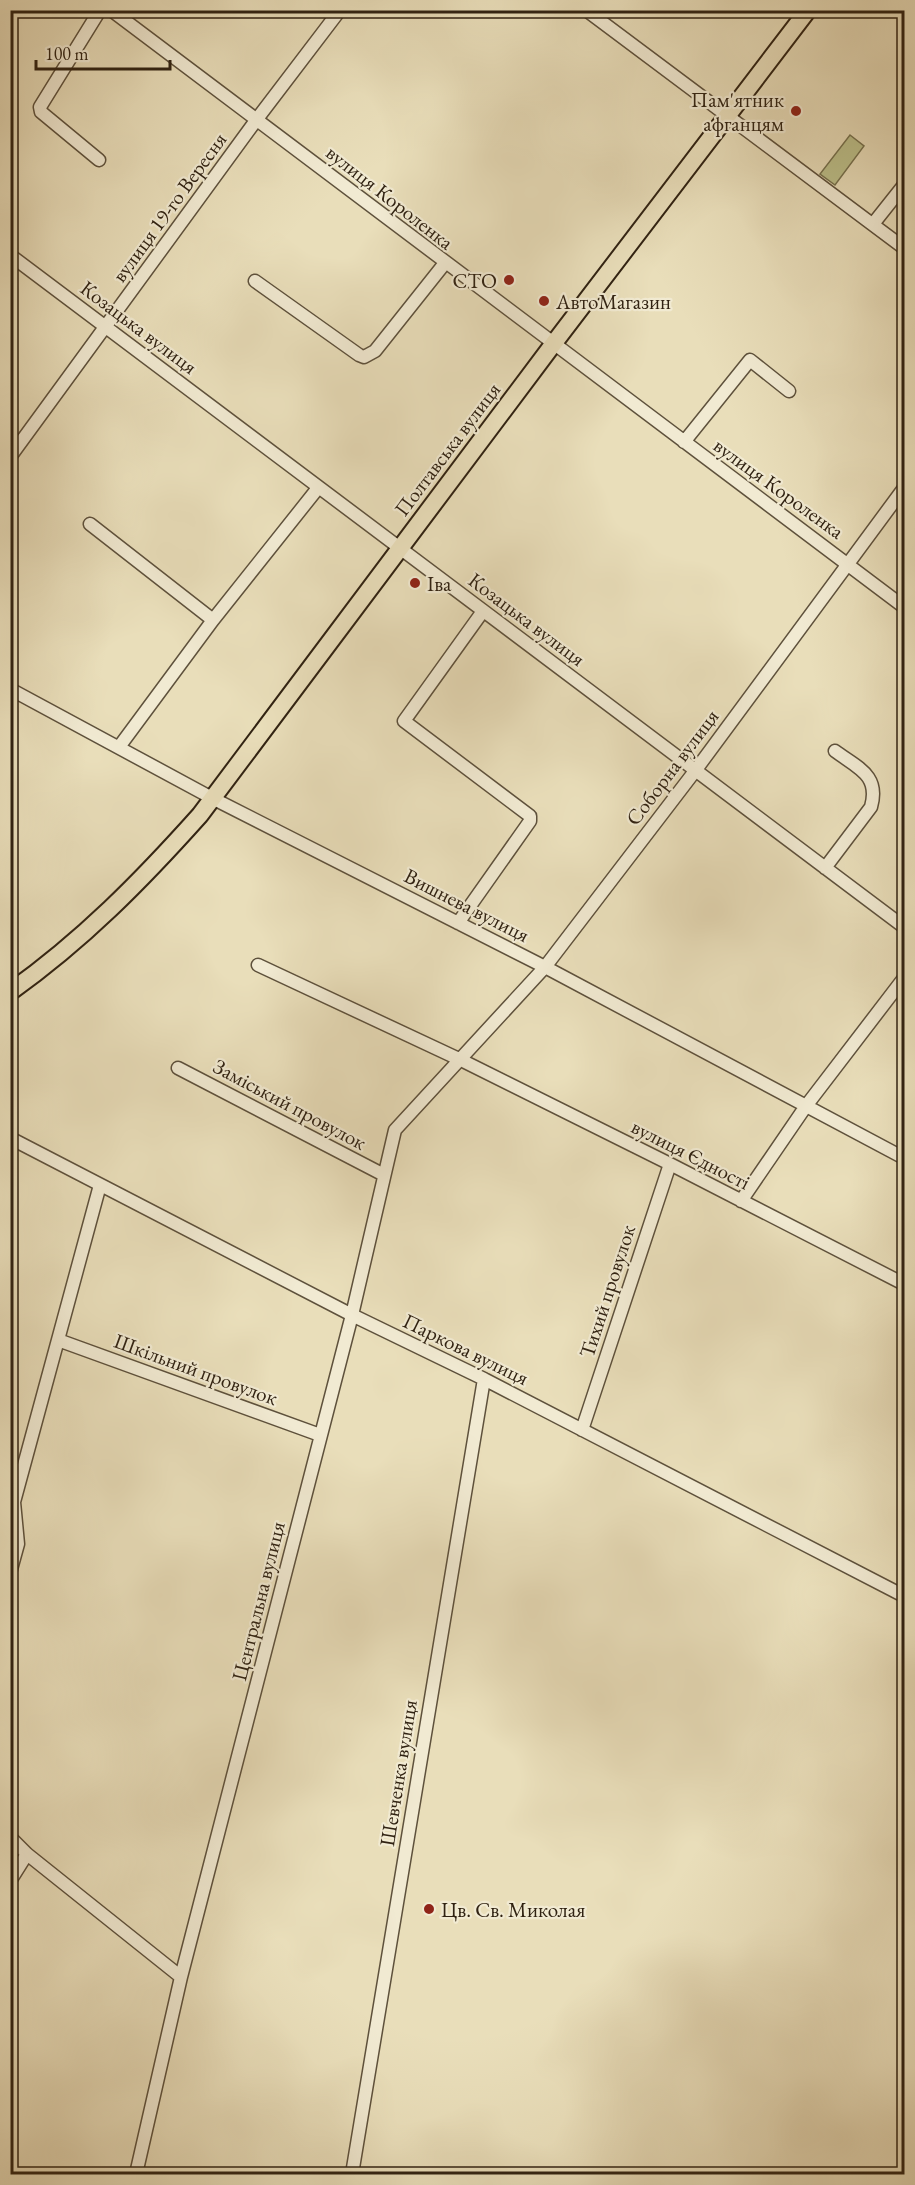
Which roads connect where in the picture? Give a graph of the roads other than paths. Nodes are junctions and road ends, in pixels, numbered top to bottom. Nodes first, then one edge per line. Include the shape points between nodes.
1 (100, 10) edge
2 (111, 10) edge
3 (340, 10) edge
4 (586, 10) edge
5 (808, 10) edge
6 (728, 116) junction
7 (257, 119) junction
8 (99, 160) dead end
9 (904, 185) edge
10 (873, 224) junction
11 (904, 248) edge
12 (10, 255) edge
13 (445, 263) junction
14 (255, 281) dead end
15 (106, 326) junction
16 (554, 344) junction
17 (789, 391) dead end
18 (684, 442) junction
19 (10, 456) edge
20 (318, 488) junction
21 (904, 488) edge
22 (90, 524) dead end
23 (401, 549) junction
24 (849, 563) junction
25 (904, 607) edge
26 (483, 611) junction
27 (213, 620) junction
28 (10, 689) edge
29 (119, 747) junction
30 (835, 751) dead end
31 (695, 771) junction
32 (212, 798) junction
33 (825, 868) junction
34 (458, 923) junction
35 (904, 927) edge
36 (258, 965) dead end
37 (545, 967) junction
38 (904, 978) edge
39 (10, 992) edge
40 (459, 1059) junction
41 (178, 1068) dead end
42 (806, 1106) junction
43 (10, 1138) edge
44 (904, 1158) edge
45 (670, 1164) junction
46 (384, 1175) junction
47 (100, 1185) junction
48 (741, 1201) junction
49 (904, 1284) edge
50 (352, 1315) junction
51 (58, 1340) junction
52 (483, 1379) junction
53 (582, 1430) junction
54 (321, 1435) junction
55 (10, 1573) edge
56 (904, 1596) edge
57 (10, 1837) edge
58 (27, 1854) junction
59 (10, 1881) edge
60 (181, 1977) junction
61 (136, 2175) edge
62 (352, 2175) edge

1 - 8 street via 40,107 41,112
2 - 7 street, вулиця Короленка
3 - 7 street, вулиця 19-го Вересня
4 - 6 street
5 - 6 highway, Полтавська вулиця
6 - 10 street
6 - 16 highway, Полтавська вулиця
7 - 13 street, вулиця Короленка
7 - 15 street, вулиця 19-го Вересня
9 - 10 street
10 - 11 street
12 - 15 street, Козацька вулиця
13 - 14 street via 375,351 364,357
13 - 16 street, вулиця Короленка
15 - 19 street, вулиця 19-го Вересня
15 - 20 street, Козацька вулиця
16 - 18 street, вулиця Короленка
16 - 23 highway, Полтавська вулиця
17 - 18 street via 750,360
18 - 24 street, вулиця Короленка
20 - 23 street, Козацька вулиця
20 - 27 street
21 - 24 street, Соборна вулиця
22 - 27 street
23 - 26 street, Козацька вулиця
23 - 32 highway, Полтавська вулиця
24 - 25 street, вулиця Короленка
24 - 31 street, Соборна вулиця
26 - 31 street, Козацька вулиця
26 - 34 street via 404,721 530,816
27 - 29 street
28 - 29 street, Вишнева вулиця
29 - 32 street, Вишнева вулиця
30 - 33 street via 866,774 874,786 874,797 871,807
31 - 33 street, Козацька вулиця
31 - 37 street, Соборна вулиця
32 - 34 street, Вишнева вулиця
32 - 39 highway, Полтавська вулиця via 113,908 75,943
33 - 35 street, Козацька вулиця
34 - 37 street, Вишнева вулиця
36 - 40 street, вулиця Єдності
37 - 40 street, Соборна вулиця
37 - 42 street, Вишнева вулиця
38 - 42 street
40 - 45 street, вулиця Єдності
40 - 46 street, Центральна вулиця via 394,1130
41 - 46 street, Заміський провулок
42 - 44 street, Вишнева вулиця
42 - 48 street
43 - 47 street, Паркова вулиця
45 - 48 street, вулиця Єдності
45 - 53 street, Тихий провулок
46 - 50 street, Центральна вулиця
47 - 50 street, Паркова вулиця
47 - 51 street
48 - 49 street, вулиця Єдності
50 - 52 street, Паркова вулиця
50 - 54 street, Центральна вулиця
51 - 54 street, Шкільний провулок
51 - 55 street via 14,1502 18,1544
52 - 53 street, Паркова вулиця
52 - 62 street, Шевченка вулиця
53 - 56 street, Паркова вулиця
54 - 60 street, Центральна вулиця
57 - 58 street
58 - 59 street
58 - 60 street
60 - 61 street, Центральна вулиця

